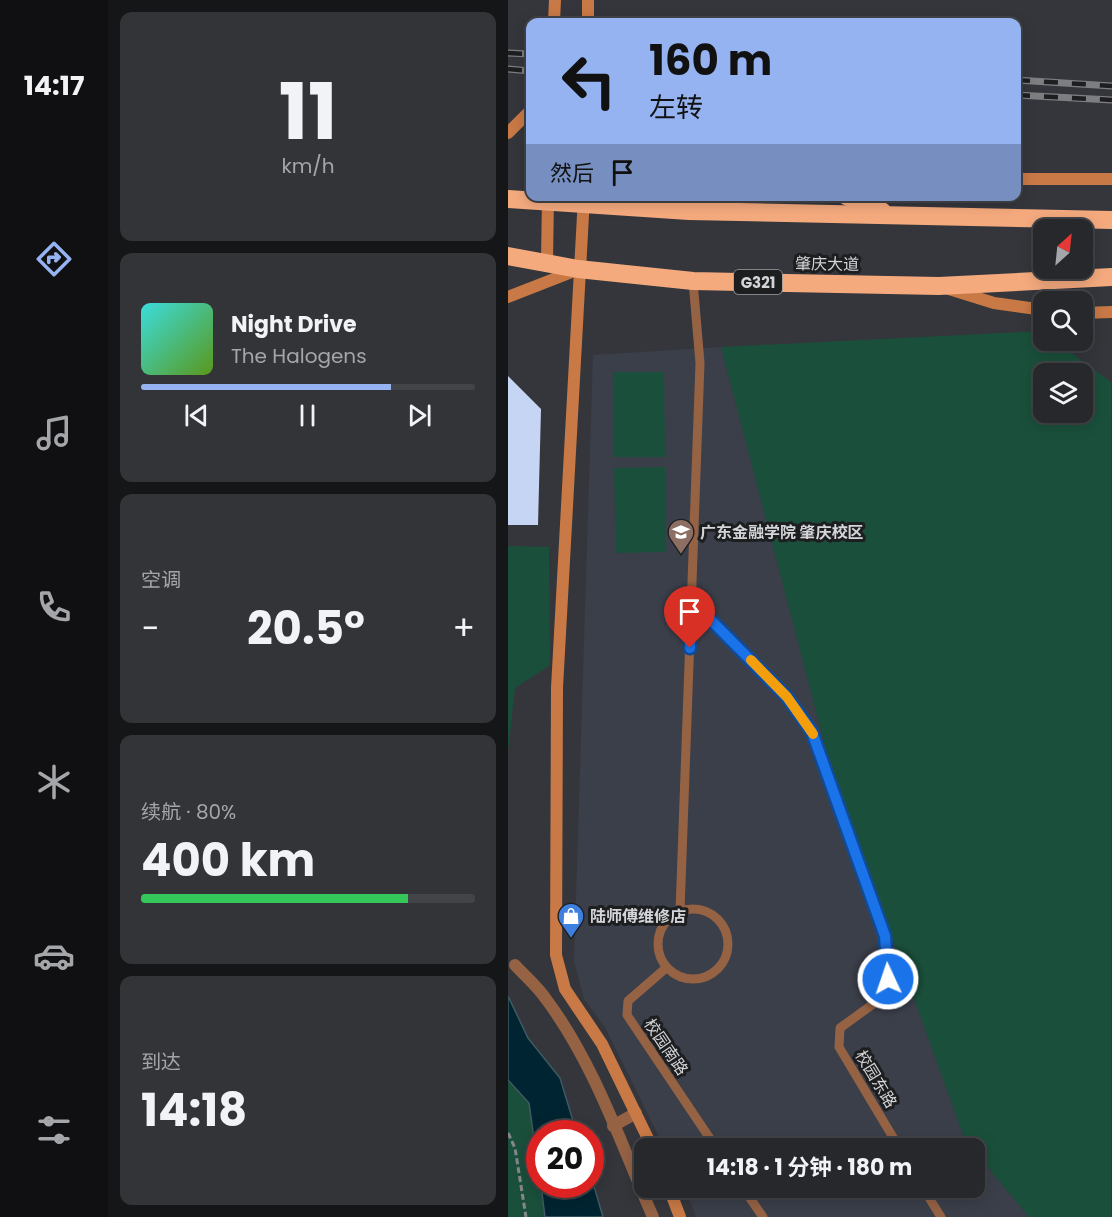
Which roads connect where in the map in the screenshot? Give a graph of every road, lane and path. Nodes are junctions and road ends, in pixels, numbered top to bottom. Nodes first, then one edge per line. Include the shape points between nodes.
1 (555, 0) edge
2 (588, 0) edge
3 (554, 18) edge
4 (588, 18) edge
5 (526, 115) edge
6 (508, 133) edge
7 (1021, 179) edge
8 (1111, 179) edge
9 (508, 200) edge
10 (526, 200) edge
11 (548, 201) edge
12 (584, 201) edge
13 (594, 201) edge
14 (858, 201) edge
15 (892, 215) junction
16 (1111, 220) edge
17 (508, 256) edge
18 (547, 262) junction
19 (578, 270) junction
20 (1111, 277) edge
21 (692, 281) junction
22 (939, 286) junction
23 (508, 297) edge
24 (1033, 308) edge
25 (1111, 312) edge
26 (1093, 313) edge
27 (691, 600) junction
28 (680, 911) junction
29 (515, 964) dead end
30 (666, 968) junction
31 (636, 1113) junction
32 (613, 1126) junction
33 (508, 1134) edge
34 (648, 1138) edge
35 (709, 1138) edge
36 (893, 1138) edge
37 (673, 1198) edge
38 (750, 1198) edge
39 (929, 1198) edge
40 (526, 1217) edge
41 (653, 1217) edge
42 (680, 1217) edge
43 (763, 1217) edge
44 (941, 1217) edge

1 - 3 street
2 - 4 street
5 - 6 street
7 - 8 street
9 - 10 highway
11 - 18 street
12 - 19 street
13 - 15 highway via 689,211
14 - 15 highway
15 - 16 highway
17 - 18 highway, 肇庆大道 / G321
18 - 19 highway, 肇庆大道 / G321
19 - 21 highway, 肇庆大道 / G321
19 - 23 street
19 - 31 street via 557,688 556,955 565,989 602,1044
20 - 22 highway, 肇庆大道 / G321
21 - 22 highway, 肇庆大道 / G321
21 - 27 lane via 700,363
22 - 24 street via 994,303
25 - 26 street
27 - 28 lane
27 - 36 lane, 校园东路 via 787,697 812,732 885,936 888,965 887,994 841,1028 839,1047
28 - 30 lane via 662,925 658,936 657,947
28 - 30 lane via 692,909 714,916 727,936 728,947 719,969 698,979 675,975
29 - 32 street via 546,998 566,1030
30 - 35 lane, 校园南路 via 628,1001 626,1016
31 - 32 street
31 - 34 street
32 - 41 street
33 - 40 path via 515,1148
37 - 42 street
38 - 43 lane
39 - 44 lane

